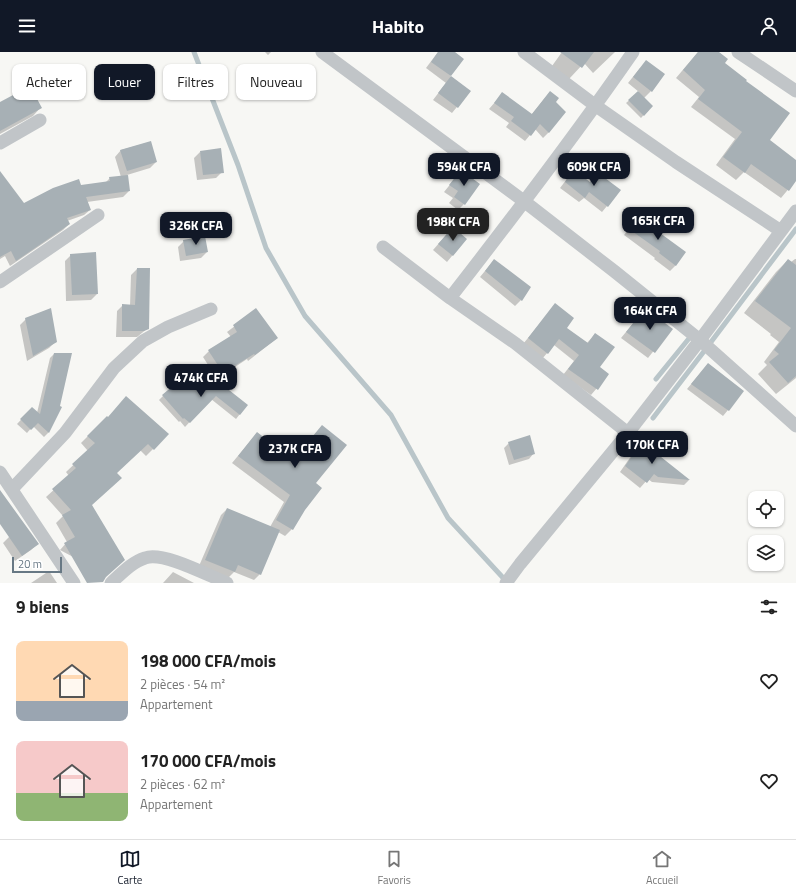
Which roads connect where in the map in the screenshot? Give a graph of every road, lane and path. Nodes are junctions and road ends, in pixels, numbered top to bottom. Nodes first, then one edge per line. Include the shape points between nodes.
1 (322, 52) edge
2 (524, 52) edge
3 (633, 52) edge
4 (738, 52) edge
5 (796, 91) edge
6 (596, 106) junction
7 (40, 120) dead end
8 (0, 143) edge
9 (525, 202) junction
10 (796, 211) edge
11 (98, 216) dead end
12 (781, 231) junction
13 (383, 247) dead end
14 (0, 282) edge
15 (450, 298) junction
16 (211, 309) dead end
17 (700, 340) junction
18 (794, 421) edge
19 (628, 433) junction
20 (0, 472) edge
21 (12, 489) junction
22 (74, 583) edge
23 (111, 583) edge
24 (227, 583) edge
25 (506, 583) edge

1 - 9 street
2 - 6 street
3 - 6 street
4 - 5 street
6 - 9 street
6 - 12 street
7 - 8 street
9 - 15 street
9 - 17 street
10 - 12 street
11 - 14 street
12 - 17 street
13 - 15 street
15 - 19 street via 515,343
16 - 21 street via 168,327 143,341 114,368 65,433
17 - 18 street
17 - 19 street
19 - 25 street
20 - 21 street
21 - 22 street
23 - 24 street via 137,561 147,557 158,557 173,560

